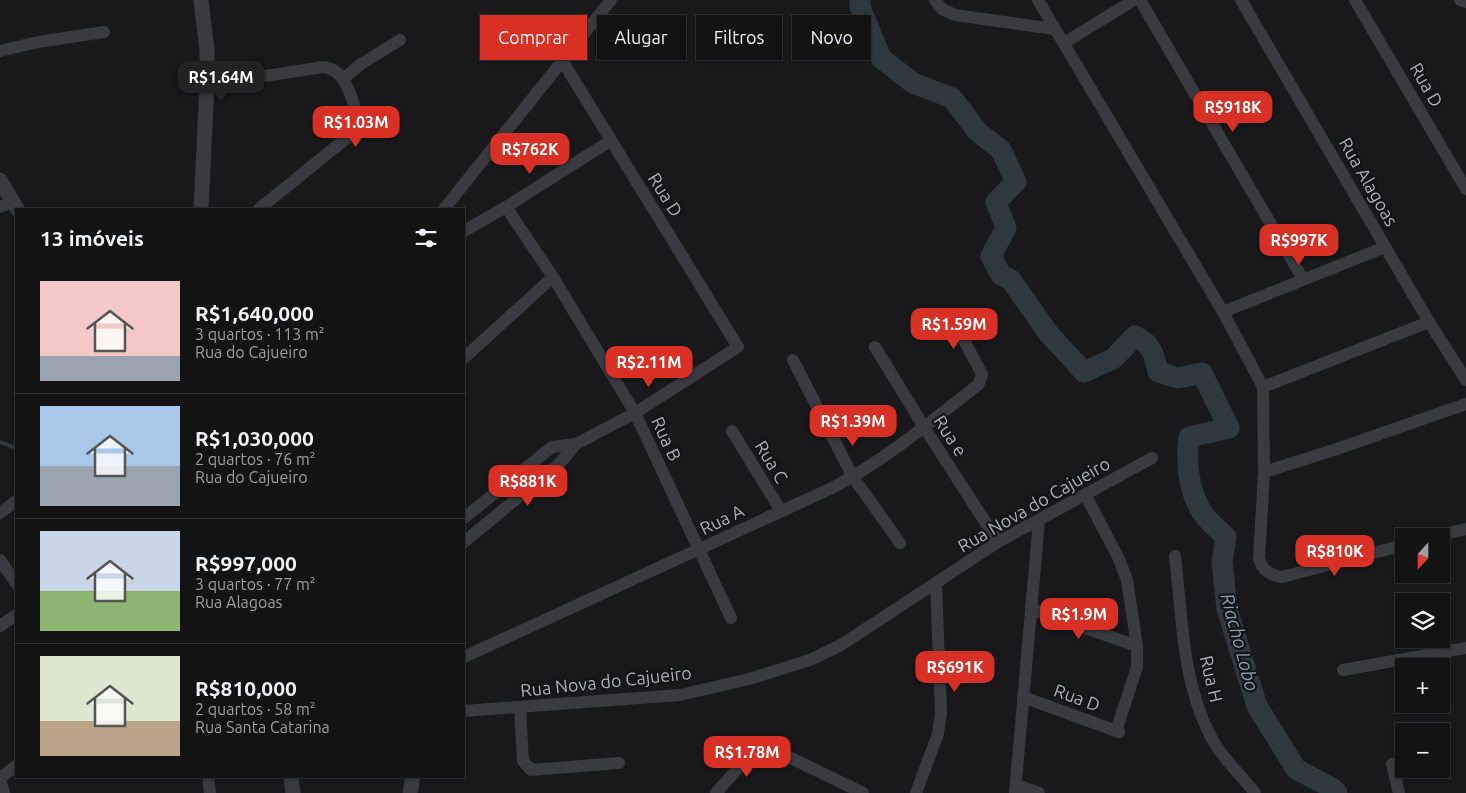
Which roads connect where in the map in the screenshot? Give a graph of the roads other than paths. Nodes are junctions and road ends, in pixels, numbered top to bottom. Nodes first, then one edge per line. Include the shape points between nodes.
1 (201, 0) edge
2 (610, 0) edge
3 (935, 0) edge
4 (1038, 0) edge
5 (1134, 0) edge
6 (1140, 0) edge
7 (1241, 0) edge
8 (1355, 0) edge
9 (1460, 0) edge
10 (1466, 2) edge
11 (1054, 29) junction
12 (104, 32) dead end
13 (400, 40) dead end
14 (1064, 43) junction
15 (0, 51) edge
16 (563, 62) junction
17 (343, 79) junction
18 (207, 85) junction
19 (610, 141) junction
20 (0, 180) edge
21 (1466, 189) edge
22 (10, 206) edge
23 (506, 207) junction
24 (201, 208) edge
25 (260, 208) edge
26 (445, 208) edge
27 (465, 230) edge
28 (1385, 247) junction
29 (552, 277) junction
30 (1303, 279) junction
31 (1223, 312) junction
32 (950, 314) dead end
33 (1429, 322) junction
34 (875, 347) dead end
35 (465, 357) edge
36 (793, 360) dead end
37 (1466, 380) edge
38 (1263, 387) junction
39 (1466, 404) edge
40 (635, 413) junction
41 (924, 428) junction
42 (732, 431) dead end
43 (576, 444) junction
44 (1152, 458) dead end
45 (1264, 472) junction
46 (516, 476) junction
47 (853, 477) junction
48 (527, 490) junction
49 (1085, 494) junction
50 (15, 502) edge
51 (781, 511) junction
52 (0, 512) edge
53 (465, 517) edge
54 (1039, 520) junction
55 (1466, 529) edge
56 (1450, 532) edge
57 (465, 541) edge
58 (998, 542) junction
59 (900, 543) dead end
60 (1395, 547) edge
61 (699, 551) junction
62 (1175, 556) dead end
63 (0, 560) edge
64 (15, 582) edge
65 (936, 585) junction
66 (1031, 609) junction
67 (15, 616) edge
68 (731, 618) dead end
69 (0, 626) edge
70 (1137, 646) junction
71 (1466, 648) edge
72 (465, 657) edge
73 (1343, 670) dead end
74 (1022, 697) junction
75 (520, 708) junction
76 (465, 711) edge
77 (619, 763) dead end
78 (1392, 764) dead end
79 (15, 767) edge
80 (0, 778) edge
81 (208, 778) edge
82 (292, 778) edge
83 (413, 778) edge
84 (1016, 789) edge
85 (4, 793) edge
86 (210, 793) edge
87 (293, 793) edge
88 (410, 793) edge
89 (716, 793) edge
90 (863, 793) edge
91 (916, 793) edge
92 (1039, 793) edge
93 (1255, 793) edge
94 (1399, 793) edge

1 - 18 street
2 - 16 street
3 - 11 street via 942,9 955,15
4 - 11 street
5 - 14 street
6 - 30 street
7 - 28 street, Rua Alagoas
8 - 21 street, Rua D
9 - 10 street
11 - 14 street
12 - 15 street
13 - 17 street
14 - 31 street
16 - 19 street, Rua D
16 - 26 street
17 - 18 street via 328,67
17 - 25 street via 359,128
18 - 24 street
19 - 23 street
19 - 40 street, Rua D via 738,347
20 - 22 street
23 - 27 street
23 - 29 street, Rua B
28 - 30 street
28 - 33 street, Rua Alagoas
29 - 35 street
29 - 40 street, Rua B
30 - 31 street
31 - 38 street
32 - 41 street, Rua A via 982,374 979,384
33 - 37 street, Rua Alagoas
33 - 38 street
34 - 41 street, Rua e
36 - 47 street
38 - 45 street
39 - 45 street
40 - 43 street
40 - 61 street, Rua B
41 - 47 street, Rua A
41 - 58 street, Rua e
42 - 51 street, Rua C
43 - 46 street via 552,447
43 - 48 street via 562,461
44 - 49 street, Rua Nova do Cajueiro
45 - 60 street via 1259,559 1267,573 1290,576
46 - 48 street
46 - 53 street
47 - 51 street, Rua A
47 - 59 street
48 - 57 street
49 - 54 street, Rua Nova do Cajueiro
49 - 70 street via 1125,576
50 - 52 street
51 - 61 street, Rua A
54 - 58 street, Rua Nova do Cajueiro
54 - 66 street
55 - 56 street
58 - 65 street, Rua Nova do Cajueiro
61 - 68 street, Rua B
61 - 72 street, Rua A
62 - 93 street, Rua H via 1189,673 1201,714 1221,753
63 - 64 street
65 - 75 street, Rua Nova do Cajueiro via 818,657 749,679 680,695
65 - 91 street via 941,712 938,734
66 - 70 street
66 - 74 street
67 - 69 street
70 - 74 street, Rua D via 1137,667 1118,732
71 - 73 street
74 - 84 street
75 - 76 street, Rua Nova do Cajueiro
75 - 77 street via 523,761 531,770
78 - 94 street
79 - 80 street
80 - 85 street
81 - 86 street
82 - 87 street
83 - 88 street
84 - 92 street
89 - 90 street via 760,743

